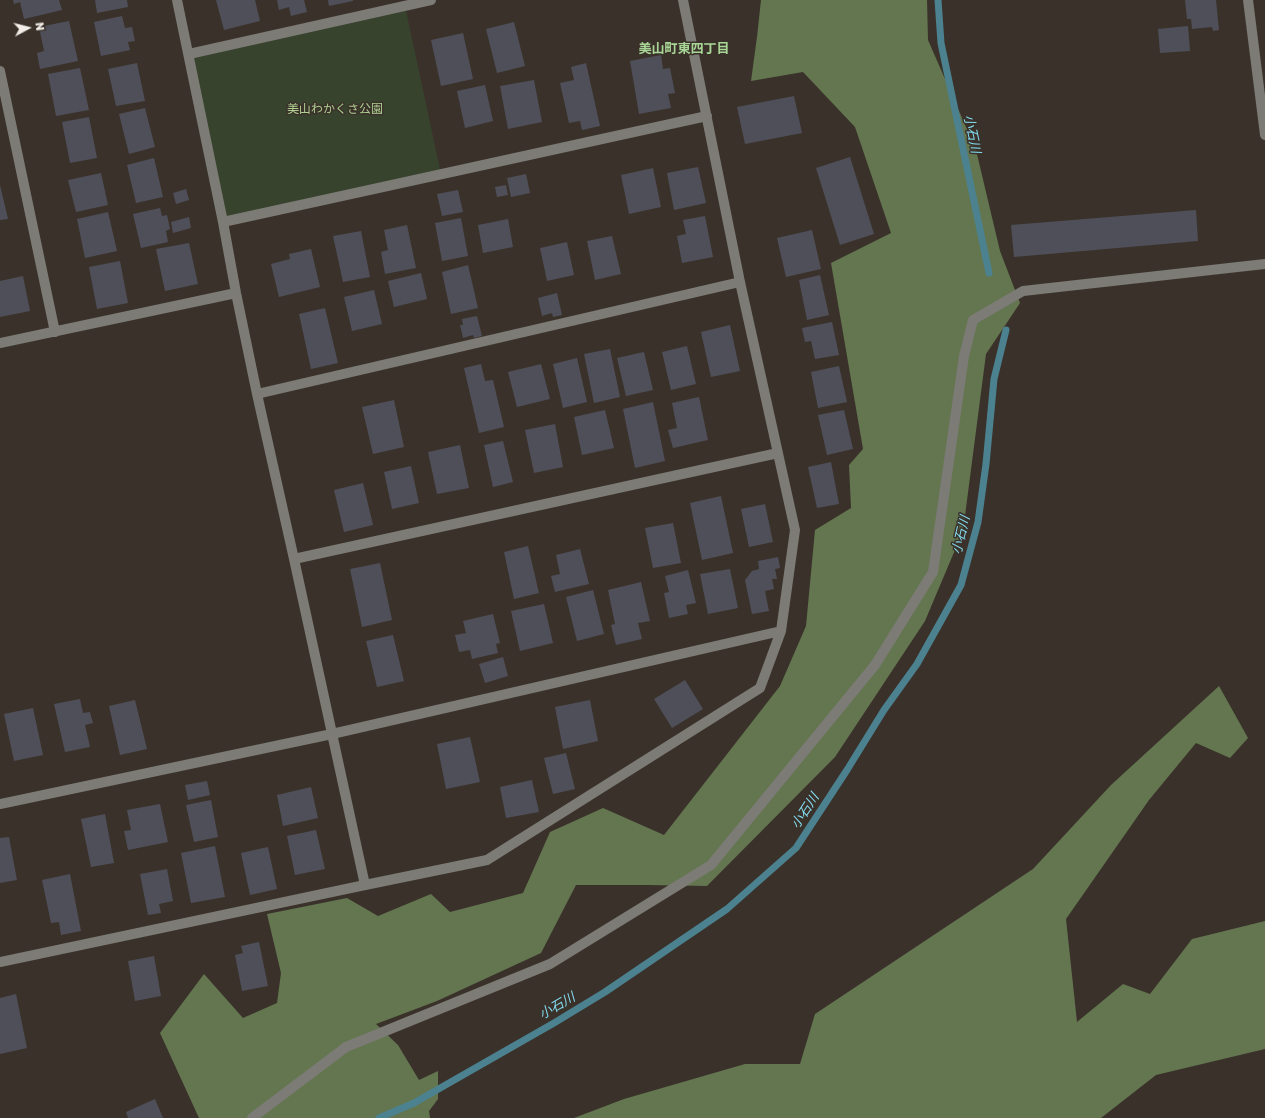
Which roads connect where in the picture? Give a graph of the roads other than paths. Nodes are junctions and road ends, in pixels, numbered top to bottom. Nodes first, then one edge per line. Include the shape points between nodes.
1 (177, 0) edge
2 (431, 0) edge
3 (682, 0) edge
4 (1248, 0) edge
5 (189, 54) junction
6 (0, 71) edge
7 (707, 116) junction
8 (1265, 136) edge
9 (223, 222) junction
10 (1265, 264) edge
11 (740, 282) junction
12 (236, 293) junction
13 (55, 332) junction
14 (0, 343) edge
15 (257, 394) junction
16 (778, 453) junction
17 (294, 559) junction
18 (780, 631) junction
19 (332, 734) junction
20 (0, 804) edge
21 (365, 885) junction
22 (0, 962) edge
23 (252, 1118) edge

1 - 5 street
2 - 5 street
3 - 7 street
4 - 8 street
5 - 9 street
6 - 13 street
7 - 9 street
7 - 11 street
9 - 12 street
10 - 23 street via 1023,291 974,320 964,356 933,572 875,665 711,865 550,964 346,1046
11 - 15 street
11 - 16 street
12 - 13 street
12 - 15 street
13 - 14 street
15 - 17 street
16 - 17 street
16 - 18 street via 795,530
17 - 19 street
18 - 19 street
18 - 21 street via 760,688 487,860
19 - 20 street
19 - 21 street
21 - 22 street

